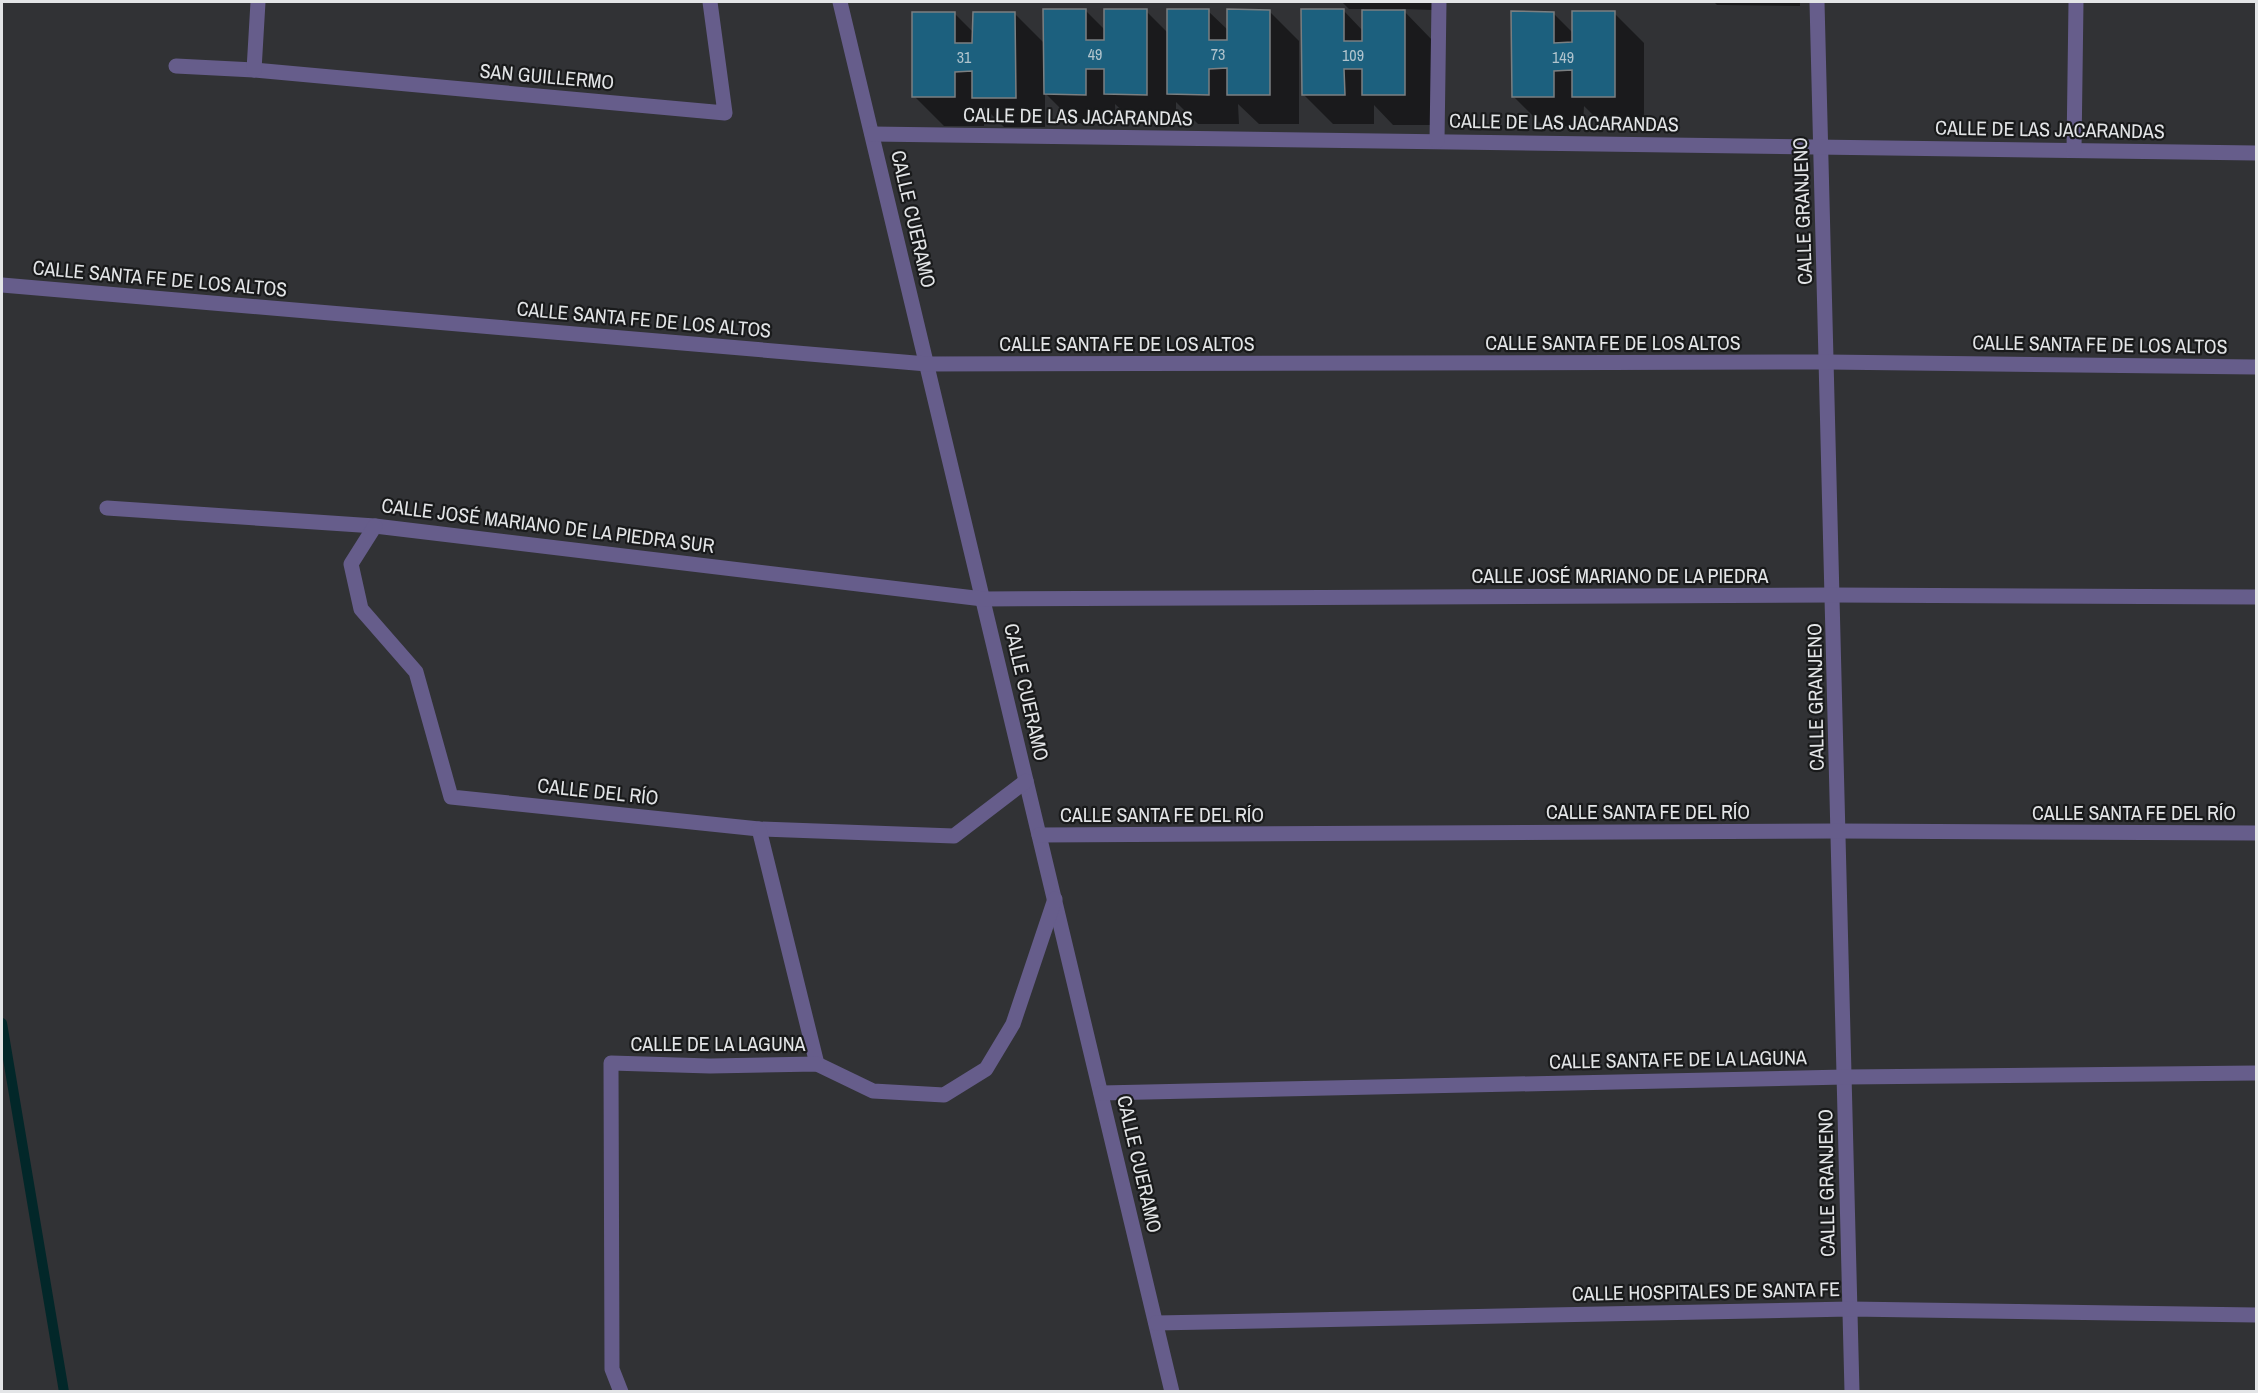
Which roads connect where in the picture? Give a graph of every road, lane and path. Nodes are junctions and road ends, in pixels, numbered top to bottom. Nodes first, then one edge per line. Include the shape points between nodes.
1 (258, 2) edge
2 (710, 2) edge
3 (840, 2) edge
4 (1438, 2) edge
5 (1817, 2) edge
6 (2076, 2) edge
7 (176, 66) dead end
8 (254, 70) junction
9 (872, 134) junction
10 (1437, 141) junction
11 (1821, 146) junction
12 (2074, 150) junction
13 (2256, 153) edge
14 (2, 285) edge
15 (1827, 362) junction
16 (927, 364) junction
17 (2256, 367) edge
18 (107, 508) dead end
19 (375, 526) junction
20 (1833, 595) junction
21 (2256, 597) edge
22 (983, 598) junction
23 (1026, 781) junction
24 (759, 829) junction
25 (1839, 831) junction
26 (2256, 833) edge
27 (1039, 835) junction
28 (1055, 899) junction
29 (817, 1064) junction
30 (2256, 1073) edge
31 (1845, 1077) junction
32 (1101, 1093) junction
33 (1850, 1309) junction
34 (2256, 1315) edge
35 (1156, 1323) junction
36 (621, 1392) edge
37 (1172, 1392) edge
38 (1852, 1392) edge

1 - 8 street
2 - 8 street, SAN GUILLERMO via 725,113
3 - 9 street, CALLE CUERAMO
4 - 10 street
5 - 11 street, CALLE GRANJENO
6 - 12 street
7 - 8 street, SAN GUILLERMO
9 - 10 street, CALLE DE LAS JACARANDAS
9 - 16 street, CALLE CUERAMO
10 - 11 street, CALLE DE LAS JACARANDAS
11 - 12 street, CALLE DE LAS JACARANDAS
11 - 15 street, CALLE GRANJENO
12 - 13 street, CALLE DE LAS JACARANDAS
14 - 16 street, CALLE SANTA FE DE LOS ALTOS
15 - 16 street, CALLE SANTA FE DE LOS ALTOS
15 - 17 street, CALLE SANTA FE DE LOS ALTOS
15 - 20 street, CALLE GRANJENO
16 - 22 street, CALLE CUERAMO
18 - 19 street, CALLE JOSÉ MARIANO DE LA PIEDRA SUR
19 - 22 street, CALLE JOSÉ MARIANO DE LA PIEDRA SUR
19 - 24 street, CALLE DEL RÍO via 351,564 361,609 416,672 451,797
20 - 21 street, CALLE JOSÉ MARIANO DE LA PIEDRA
20 - 22 street, CALLE JOSÉ MARIANO DE LA PIEDRA
20 - 25 street, CALLE GRANJENO
22 - 23 street, CALLE CUERAMO
23 - 24 street, CALLE DEL RÍO via 954,836
23 - 27 street, CALLE CUERAMO
24 - 29 street
25 - 26 street, CALLE SANTA FE DEL RÍO
25 - 27 street, CALLE SANTA FE DEL RÍO
25 - 31 street, CALLE GRANJENO
27 - 28 street, CALLE CUERAMO
28 - 29 street, CALLE DE LA LAGUNA via 1013,1024 986,1069 944,1095 873,1091
28 - 32 street, CALLE CUERAMO
29 - 36 street, CALLE DE LA LAGUNA via 611,1063 612,1369
30 - 31 street, CALLE SANTA FE DE LA LAGUNA
31 - 32 street, CALLE SANTA FE DE LA LAGUNA
31 - 33 street, CALLE GRANJENO
32 - 35 street, CALLE CUERAMO
33 - 34 street, CALLE HOSPITALES DE SANTA FE
33 - 35 street, CALLE HOSPITALES DE SANTA FE
33 - 38 street, CALLE GRANJENO
35 - 37 street, CALLE CUERAMO

